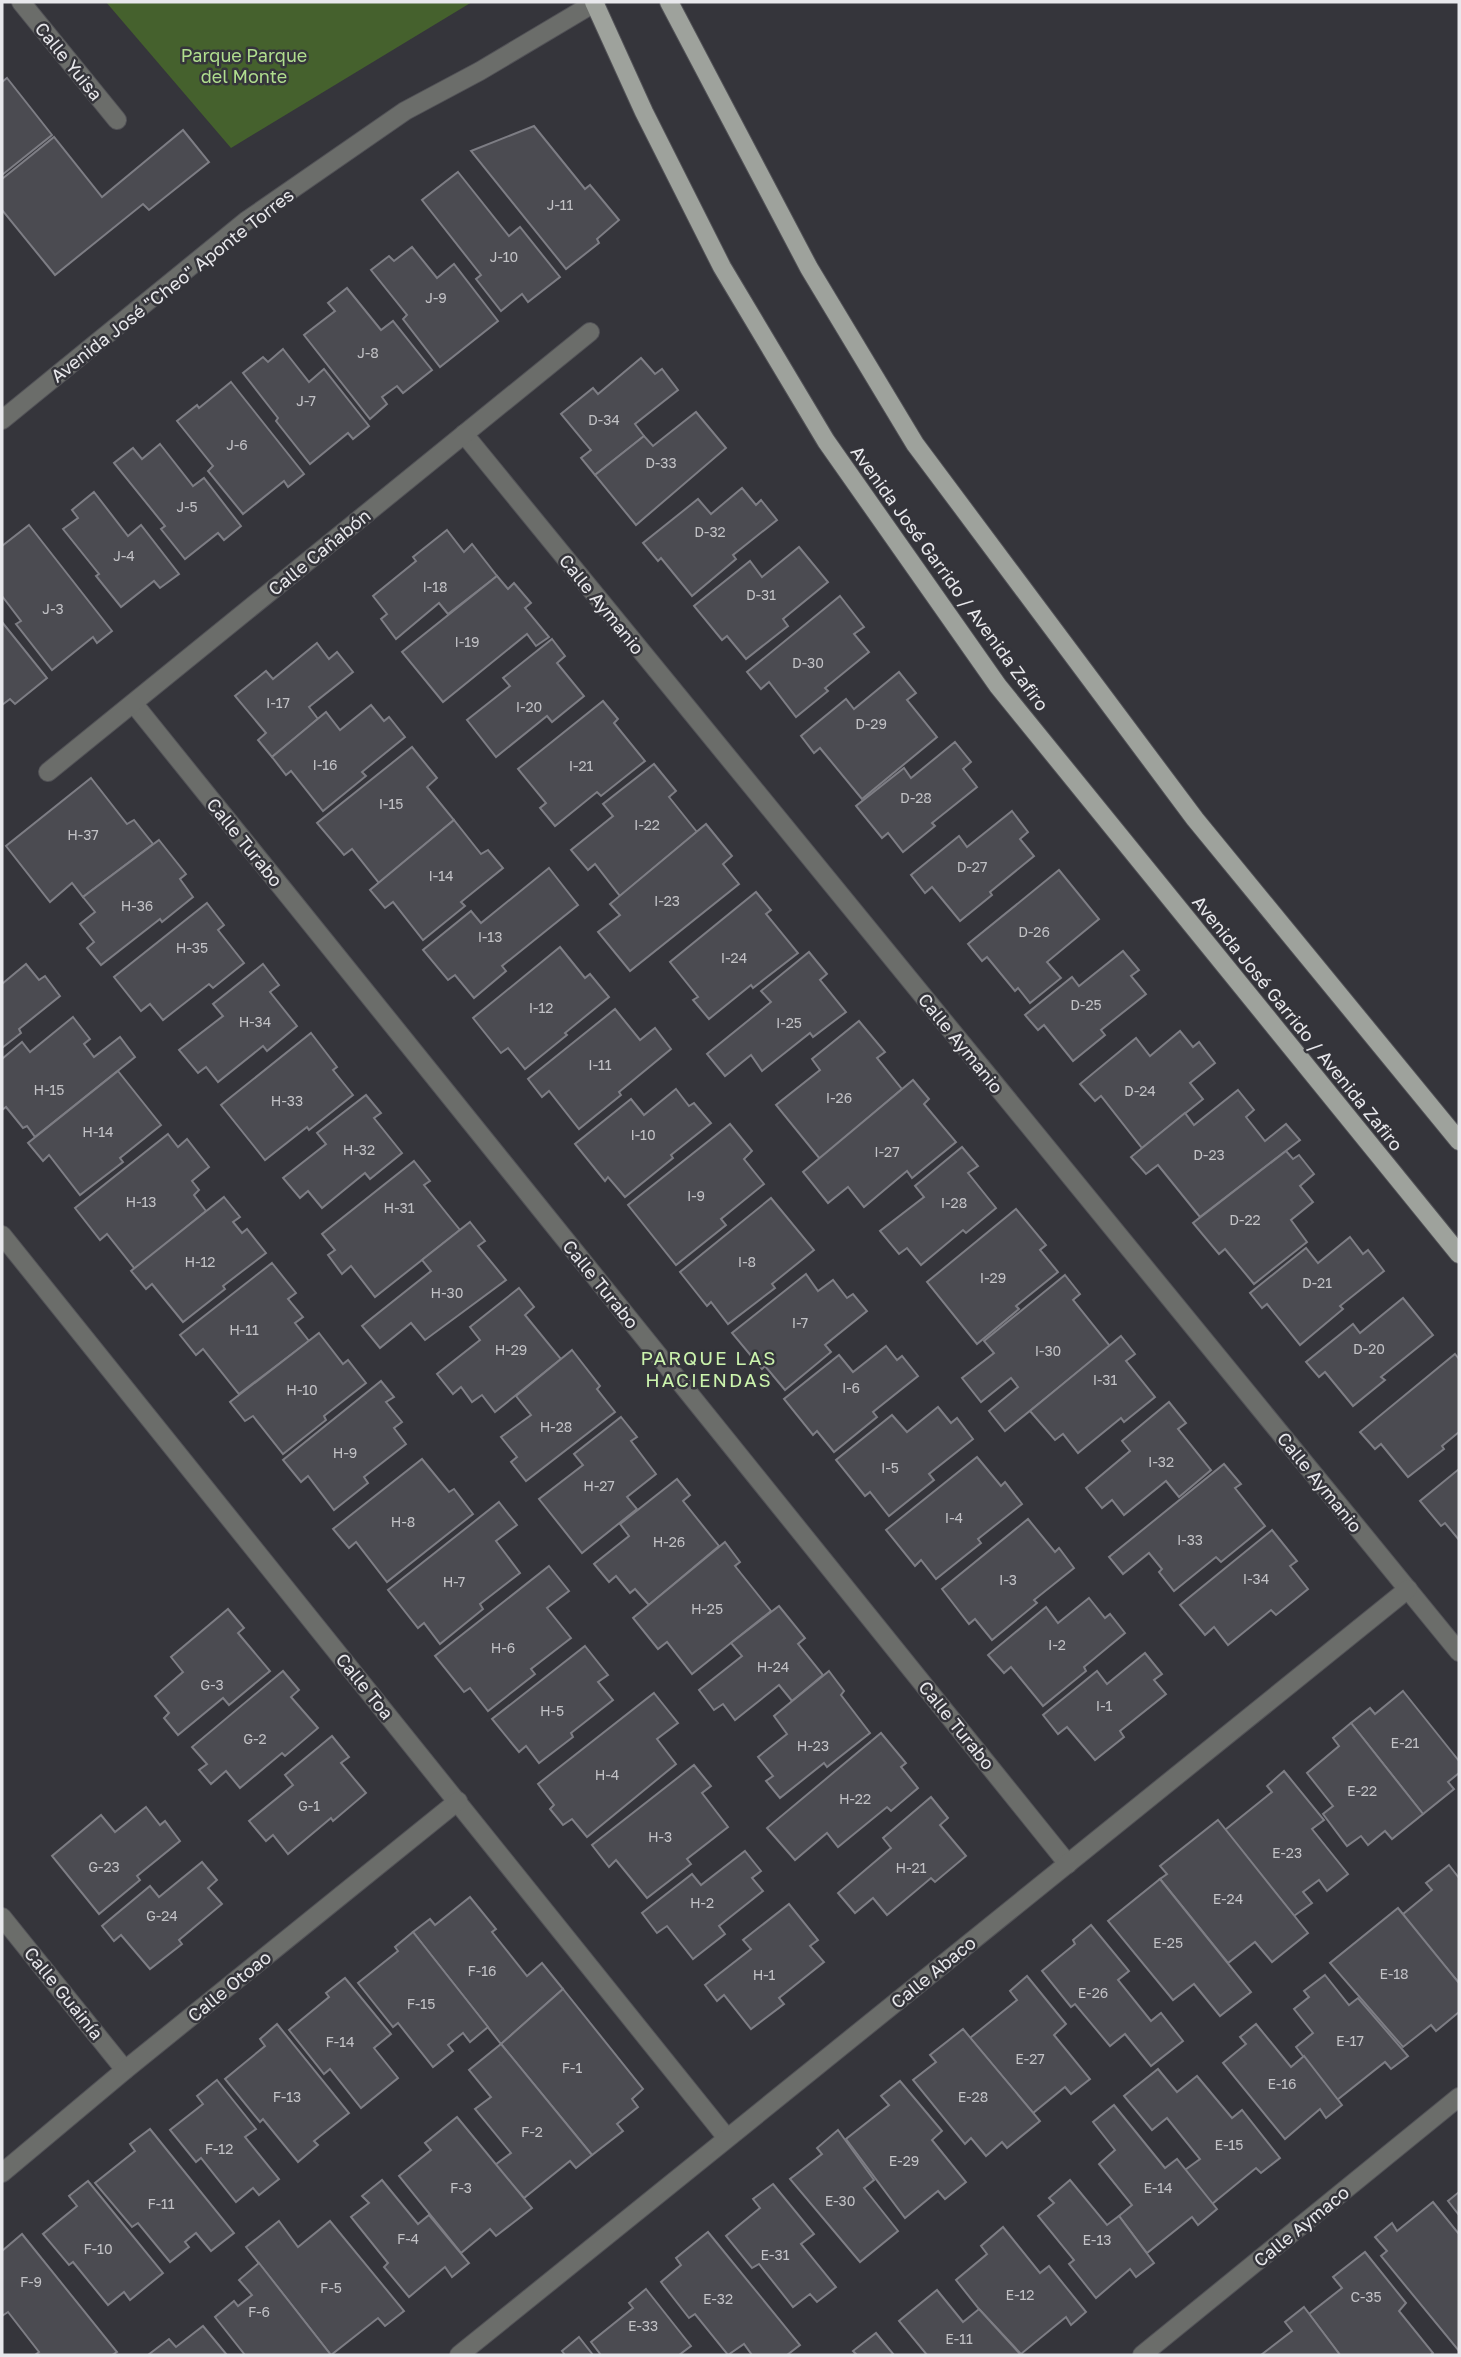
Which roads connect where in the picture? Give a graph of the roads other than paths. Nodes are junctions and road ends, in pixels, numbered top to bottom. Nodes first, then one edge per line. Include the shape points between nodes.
1 (21, 2) edge
2 (595, 2) edge
3 (668, 2) edge
4 (117, 120) dead end
5 (590, 332) dead end
6 (2, 420) edge
7 (464, 434) junction
8 (134, 704) junction
9 (48, 772) dead end
10 (1459, 1141) edge
11 (2, 1235) edge
12 (1459, 1254) edge
13 (1408, 1589) junction
14 (1459, 1651) edge
15 (458, 1801) junction
16 (1068, 1864) junction
17 (2, 1917) edge
18 (125, 2070) junction
19 (1459, 2096) edge
20 (727, 2138) junction
21 (2, 2173) edge
22 (459, 2355) edge
23 (1142, 2355) edge

1 - 4 street, Calle Yuisa
2 - 6 street, Avenida José "Cheo" Aponte Torres via 405,111 246,222
2 - 12 main road, Avenida José Garrido / Avenida Zafiro via 722,267 826,441 998,686
3 - 10 main road via 809,268 915,444 1195,819
5 - 7 street, Calle Cañabón
7 - 8 street, Calle Cañabón
7 - 13 street, Calle Aymanio
8 - 9 street, Calle Cañabón
8 - 16 street, Calle Turabo
11 - 15 street, Calle Toa
13 - 14 street, Calle Aymanio
13 - 16 street, Calle Abaco
15 - 18 street, Calle Otoao
15 - 20 street, Calle Toa
16 - 20 street, Calle Abaco
17 - 18 street, Calle Guainía
18 - 21 street, Calle Otoao
19 - 23 street, Calle Aymaco
20 - 22 street, Calle Abaco

